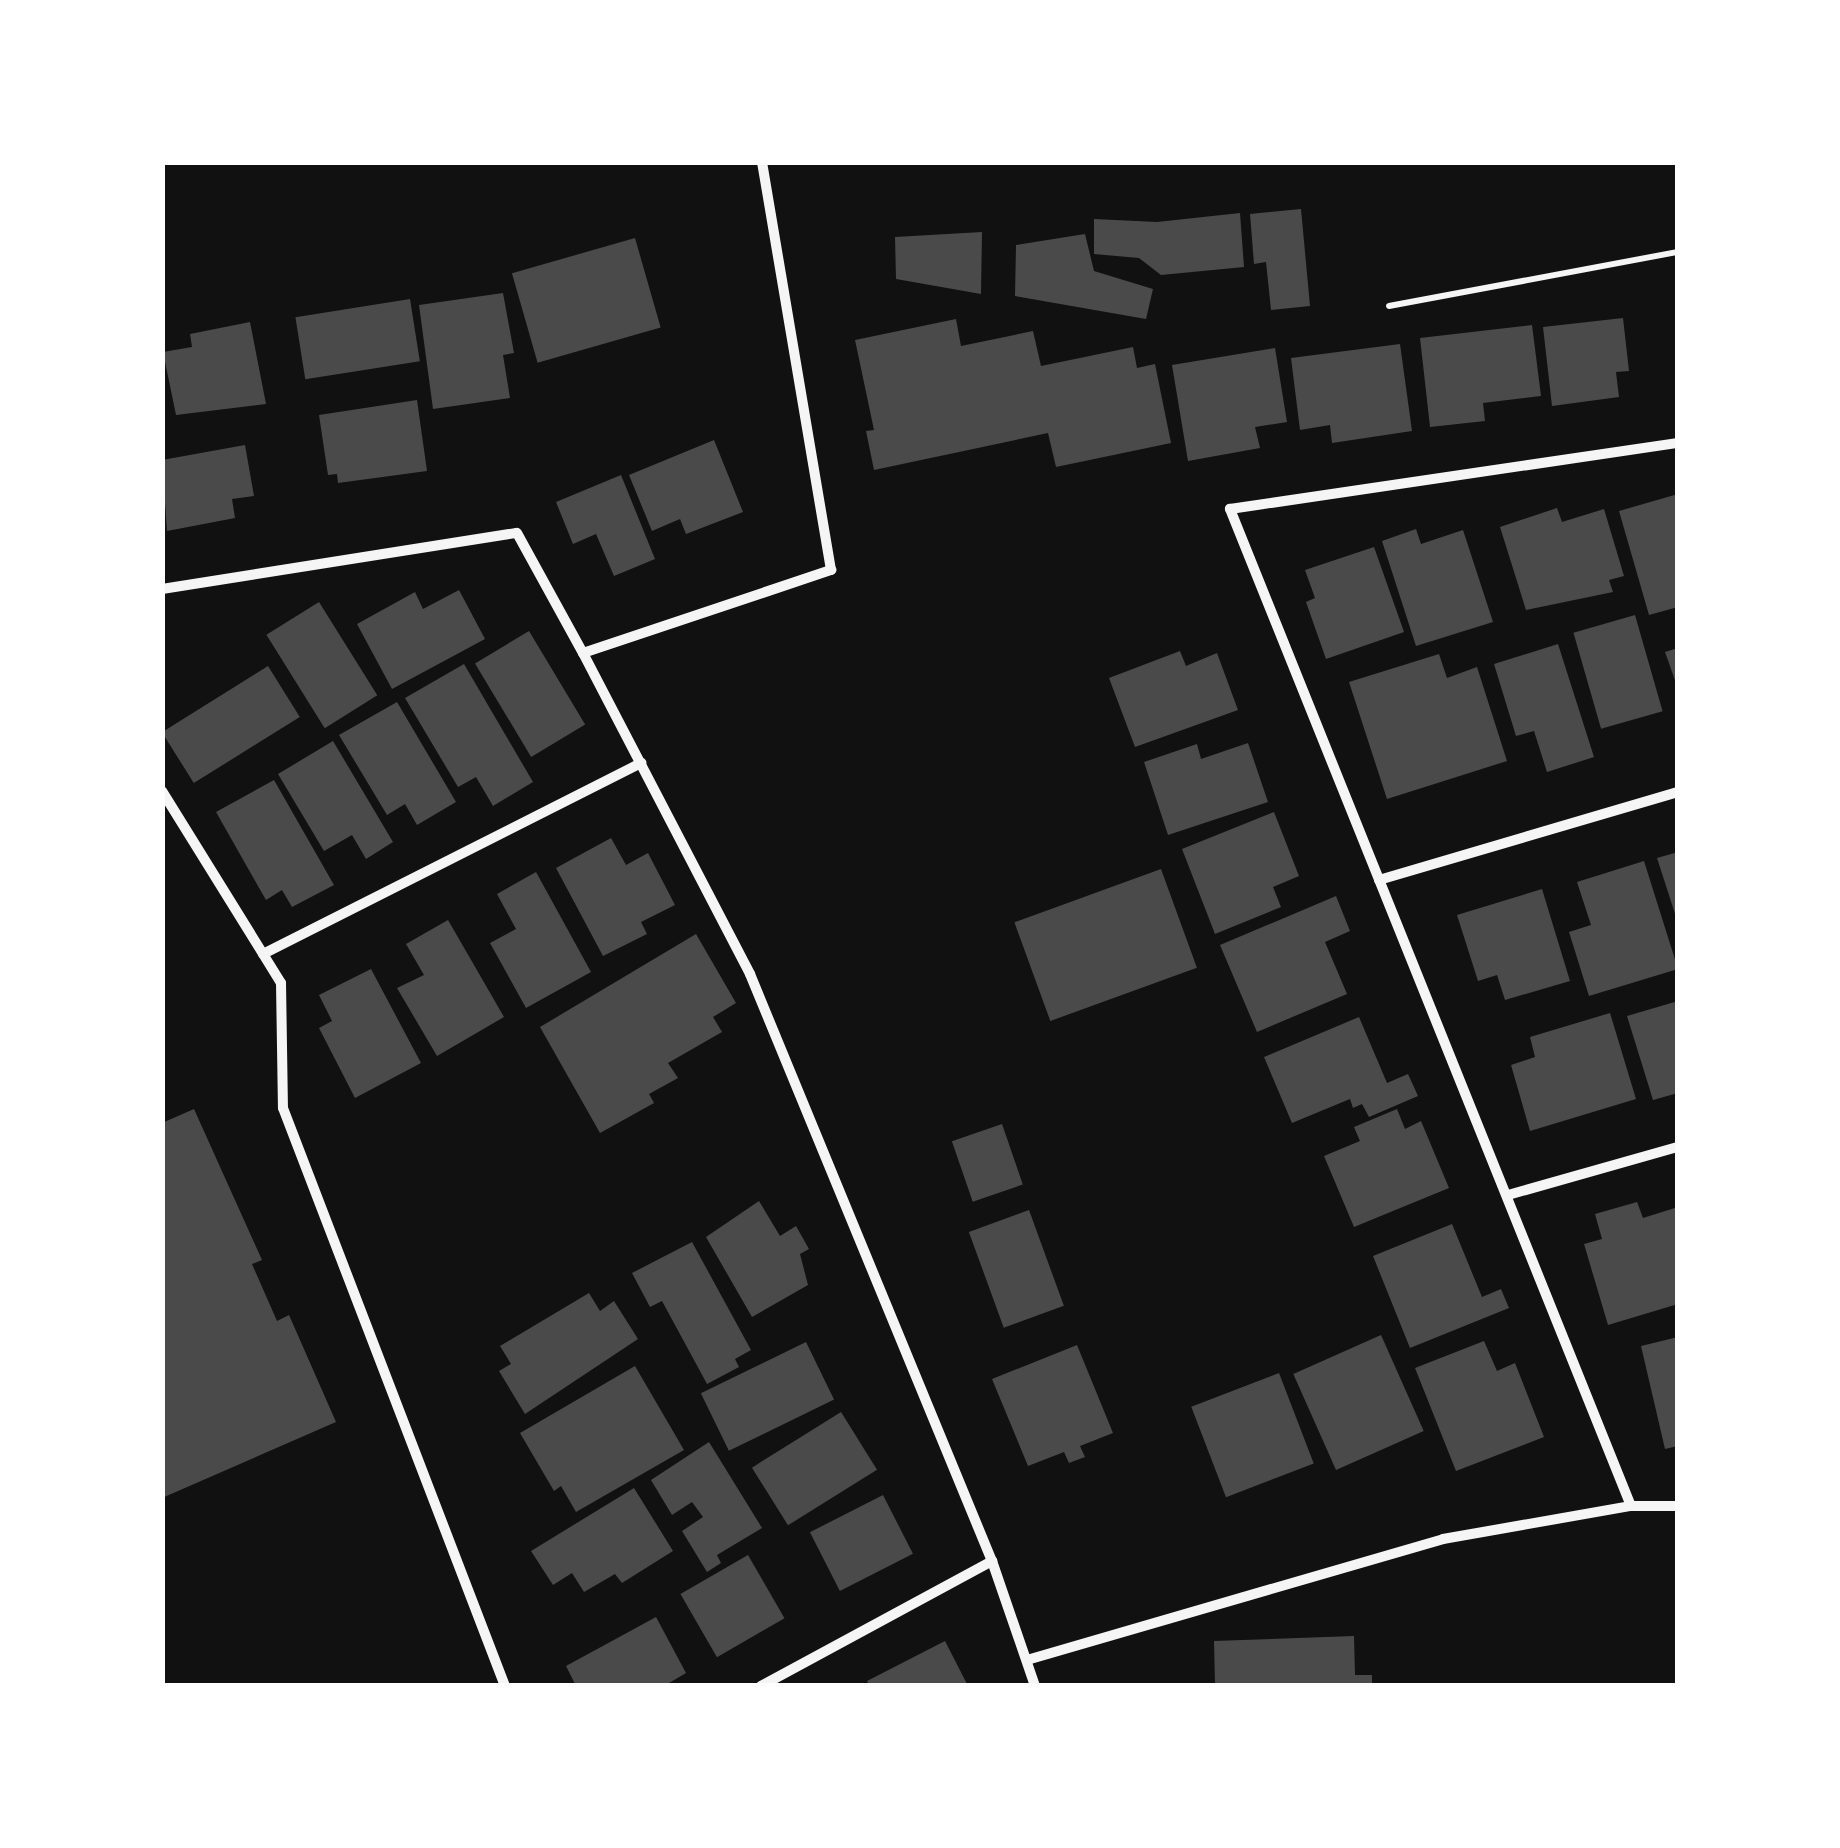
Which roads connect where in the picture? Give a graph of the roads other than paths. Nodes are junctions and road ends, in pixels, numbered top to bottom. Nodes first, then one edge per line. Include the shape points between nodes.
1 (762, 163) edge
2 (1678, 444) edge
3 (162, 589) edge
4 (583, 653) junction
5 (641, 763) junction
6 (162, 792) edge
7 (1678, 792) edge
8 (1379, 880) junction
9 (263, 954) junction
10 (1678, 1147) edge
11 (1508, 1195) junction
12 (1631, 1506) junction
13 (1678, 1506) edge
14 (992, 1560) junction
15 (1027, 1660) junction
16 (505, 1686) edge
17 (761, 1686) edge
18 (1035, 1686) edge

1 - 4 street via 831,570
2 - 8 street via 1230,509
3 - 4 street via 517,533
4 - 5 street
5 - 9 street
5 - 14 street via 750,974
6 - 9 street
7 - 8 street
8 - 11 street
9 - 16 street via 281,983 282,1108
10 - 11 street
11 - 12 street
12 - 13 street
12 - 15 street via 1444,1539
14 - 15 street
14 - 17 street
15 - 18 street

